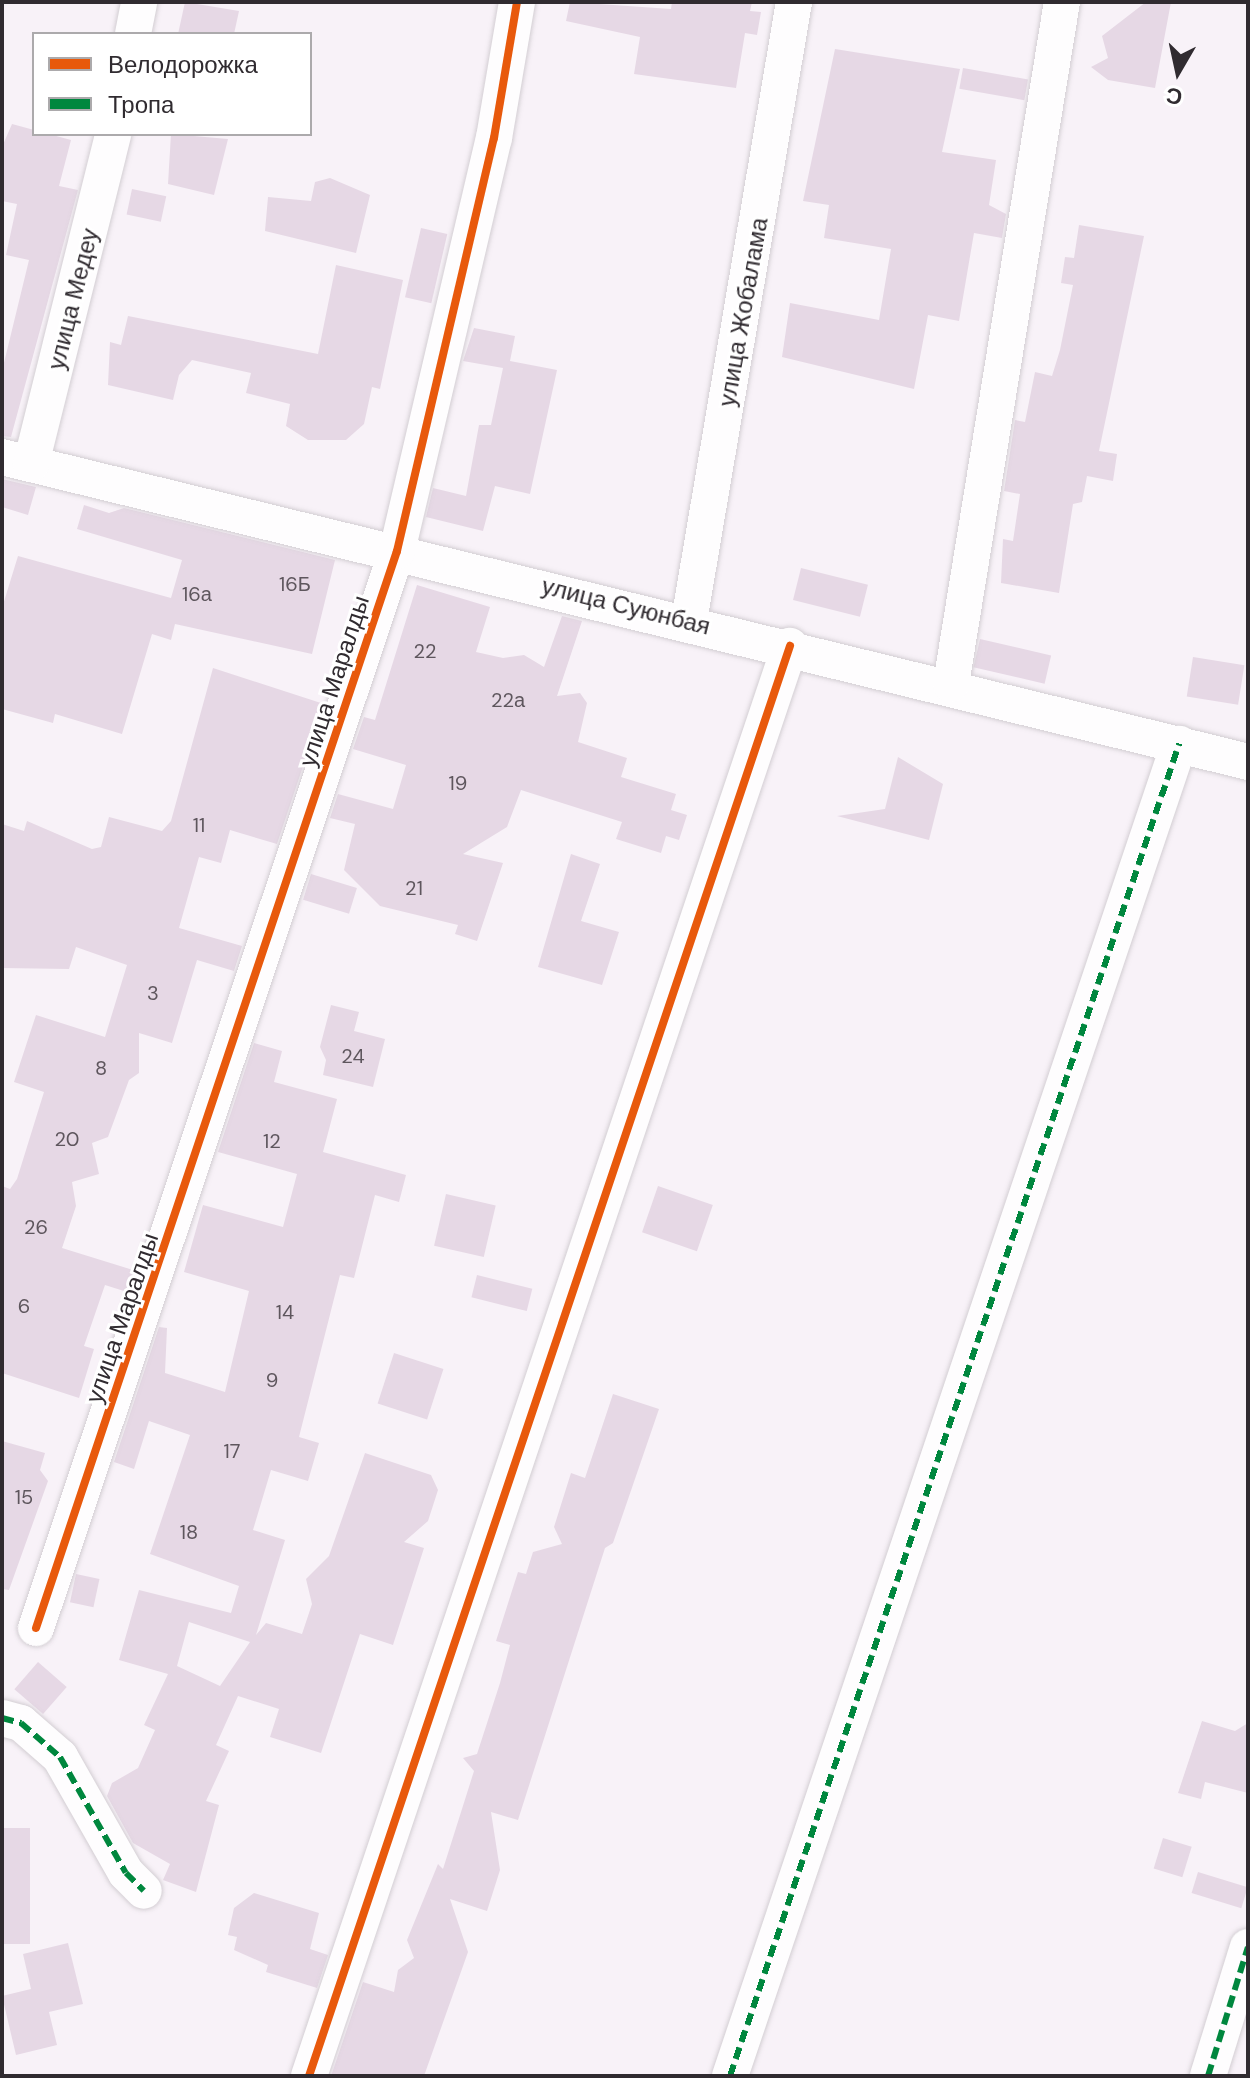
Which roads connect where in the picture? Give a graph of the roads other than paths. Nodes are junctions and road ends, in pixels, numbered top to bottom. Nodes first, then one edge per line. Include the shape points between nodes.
1 (139, 2) edge
2 (517, 2) edge
3 (794, 2) edge
4 (1062, 2) edge
5 (133, 32) edge
6 (112, 136) edge
7 (16, 460) edge
8 (397, 551) junction
9 (689, 621) junction
10 (790, 646) junction
11 (951, 684) junction
12 (1179, 744) junction
13 (1248, 762) edge
14 (36, 1628) dead end
15 (2, 1718) edge
16 (144, 1891) dead end
17 (1248, 1947) edge
18 (1240, 2001) edge
19 (309, 2076) edge
20 (730, 2076) edge
21 (1208, 2076) edge

1 - 5 street
2 - 8 street, улица Маралды via 494,138
3 - 9 street, улица Жобалама
4 - 11 street
6 - 7 street, улица Медеу
7 - 8 street, улица Суюнбая
8 - 9 street, улица Суюнбая
8 - 14 street, улица Маралды
9 - 10 street, улица Суюнбая
10 - 11 street, улица Суюнбая
10 - 19 street
11 - 12 street, улица Суюнбая
12 - 13 street, улица Суюнбая
12 - 20 street
15 - 16 street via 21,1723 60,1757 126,1873
17 - 18 street
18 - 21 street

